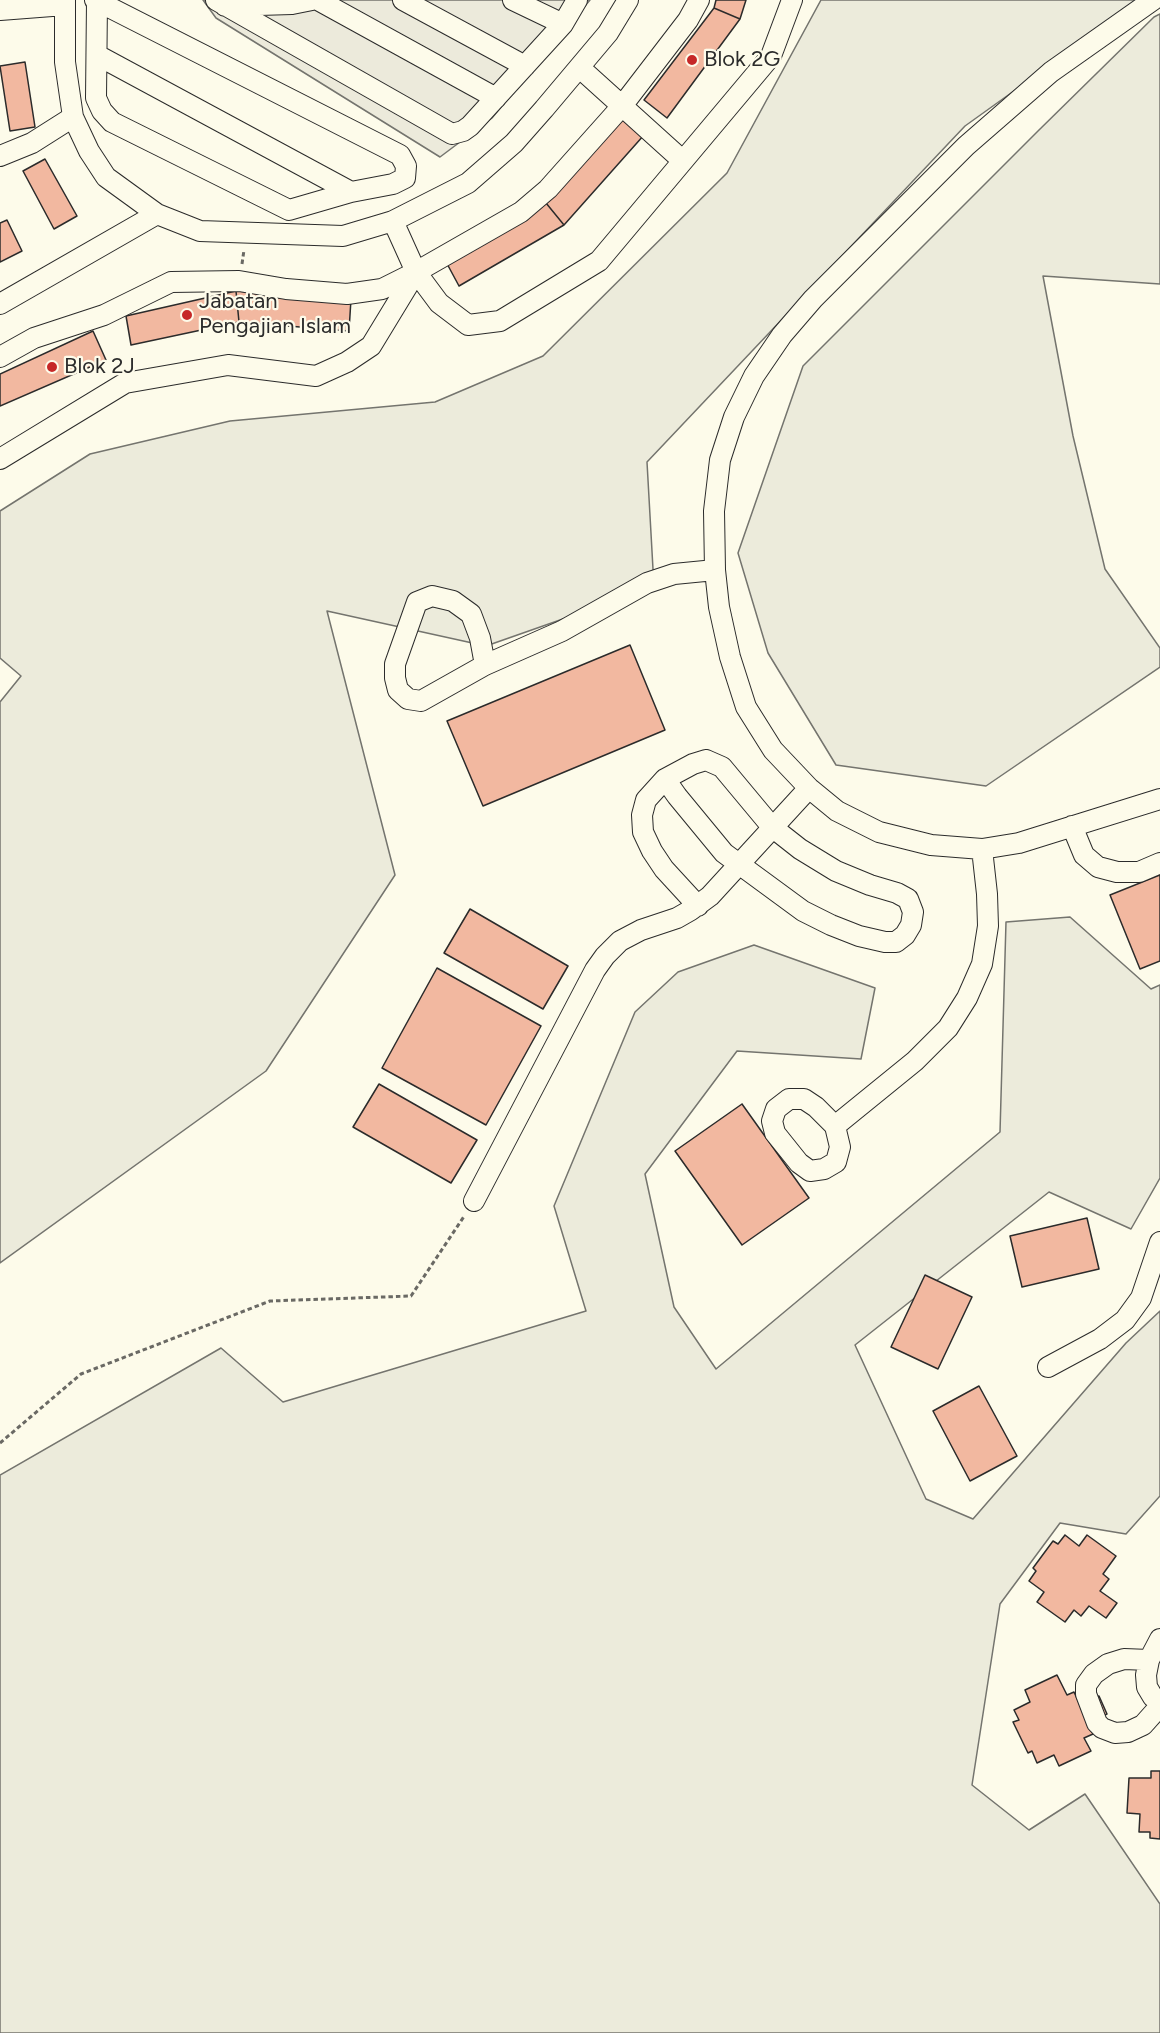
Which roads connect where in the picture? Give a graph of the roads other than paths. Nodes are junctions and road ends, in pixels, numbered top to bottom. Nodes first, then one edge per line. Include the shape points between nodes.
1 (96, 0) edge
2 (312, 0) edge
3 (318, 0) edge
4 (403, 0) edge
5 (513, 0) edge
6 (577, 0) edge
7 (628, 0) edge
8 (699, 0) edge
9 (792, 0) edge
10 (1152, 0) edge
11 (65, 2) edge
12 (220, 3) edge
13 (0, 10) edge
14 (563, 24) junction
15 (97, 55) junction
16 (525, 66) junction
17 (580, 68) junction
18 (496, 98) junction
19 (622, 106) junction
20 (73, 117) junction
21 (0, 156) edge
22 (683, 161) junction
23 (351, 192) junction
24 (289, 210) junction
25 (157, 214) junction
26 (393, 221) junction
27 (293, 235) junction
28 (416, 272) junction
29 (0, 303) edge
30 (0, 357) edge
31 (0, 459) edge
32 (715, 570) junction
33 (485, 665) junction
34 (665, 779) junction
35 (808, 788) junction
36 (1160, 799) edge
37 (1072, 826) junction
38 (772, 827) junction
39 (982, 849) junction
40 (1160, 863) edge
41 (739, 866) junction
42 (698, 906) junction
43 (835, 1126) dead end
44 (474, 1201) road end
45 (1160, 1242) edge
46 (1156, 1265) edge
47 (1048, 1367) dead end
48 (1160, 1639) edge
49 (1149, 1660) junction
50 (1160, 1701) edge
51 (1160, 1706) edge

1 - 15 street
1 - 23 street via 400,155 406,166 405,178
2 - 12 street via 292,4
3 - 18 street
4 - 16 street
5 - 14 street
6 - 14 street
7 - 17 street
8 - 19 street
9 - 22 street via 771,56
10 - 32 street via 1051,72 966,146 782,335 754,376 720,460 714,512
11 - 13 street
11 - 20 street via 64,62
12 - 18 street via 452,134 470,126
14 - 16 street
15 - 23 street
15 - 24 street via 96,98 112,122
16 - 18 street
17 - 19 street
17 - 26 street via 514,143 468,183
19 - 22 street
19 - 28 street via 548,189 521,213
20 - 21 street via 32,143
20 - 25 street via 106,177
22 - 28 street via 599,261 500,321 468,325 439,303
23 - 24 street
24 - 27 street
25 - 27 street via 200,231
25 - 29 street
26 - 27 street via 344,236
26 - 28 street
28 - 30 street via 382,289 347,294 239,281 171,282 104,315 34,339
28 - 31 street via 371,346 316,376 228,365 125,383
32 - 33 street via 674,574 647,584 562,631
32 - 35 street via 730,657 746,708 773,750
33 - 33 street via 421,701 408,699 398,690 395,664 417,602 432,596 453,601 471,614
34 - 38 street via 706,760 722,767
34 - 41 street via 724,853
34 - 42 street via 646,800 643,832 664,869
35 - 38 street
35 - 39 street via 837,811 879,832 931,845
36 - 37 street
37 - 39 street via 1019,843
37 - 40 street via 1084,855 1098,867 1139,872
38 - 41 street
38 - 41 street via 836,871 908,899 913,912 905,935 896,942 885,942 831,925 803,911
39 - 43 street via 988,926 982,964 967,998 948,1028 915,1061
41 - 42 street
42 - 44 street via 677,918 640,930 620,941 605,956
45 - 46 street
46 - 47 street via 1141,1298 1125,1320 1100,1339
48 - 49 street
49 - 50 street via 1147,1687
49 - 51 street via 1124,1659 1108,1664 1094,1674 1086,1685 1086,1694 1097,1723 1115,1733 1143,1725

